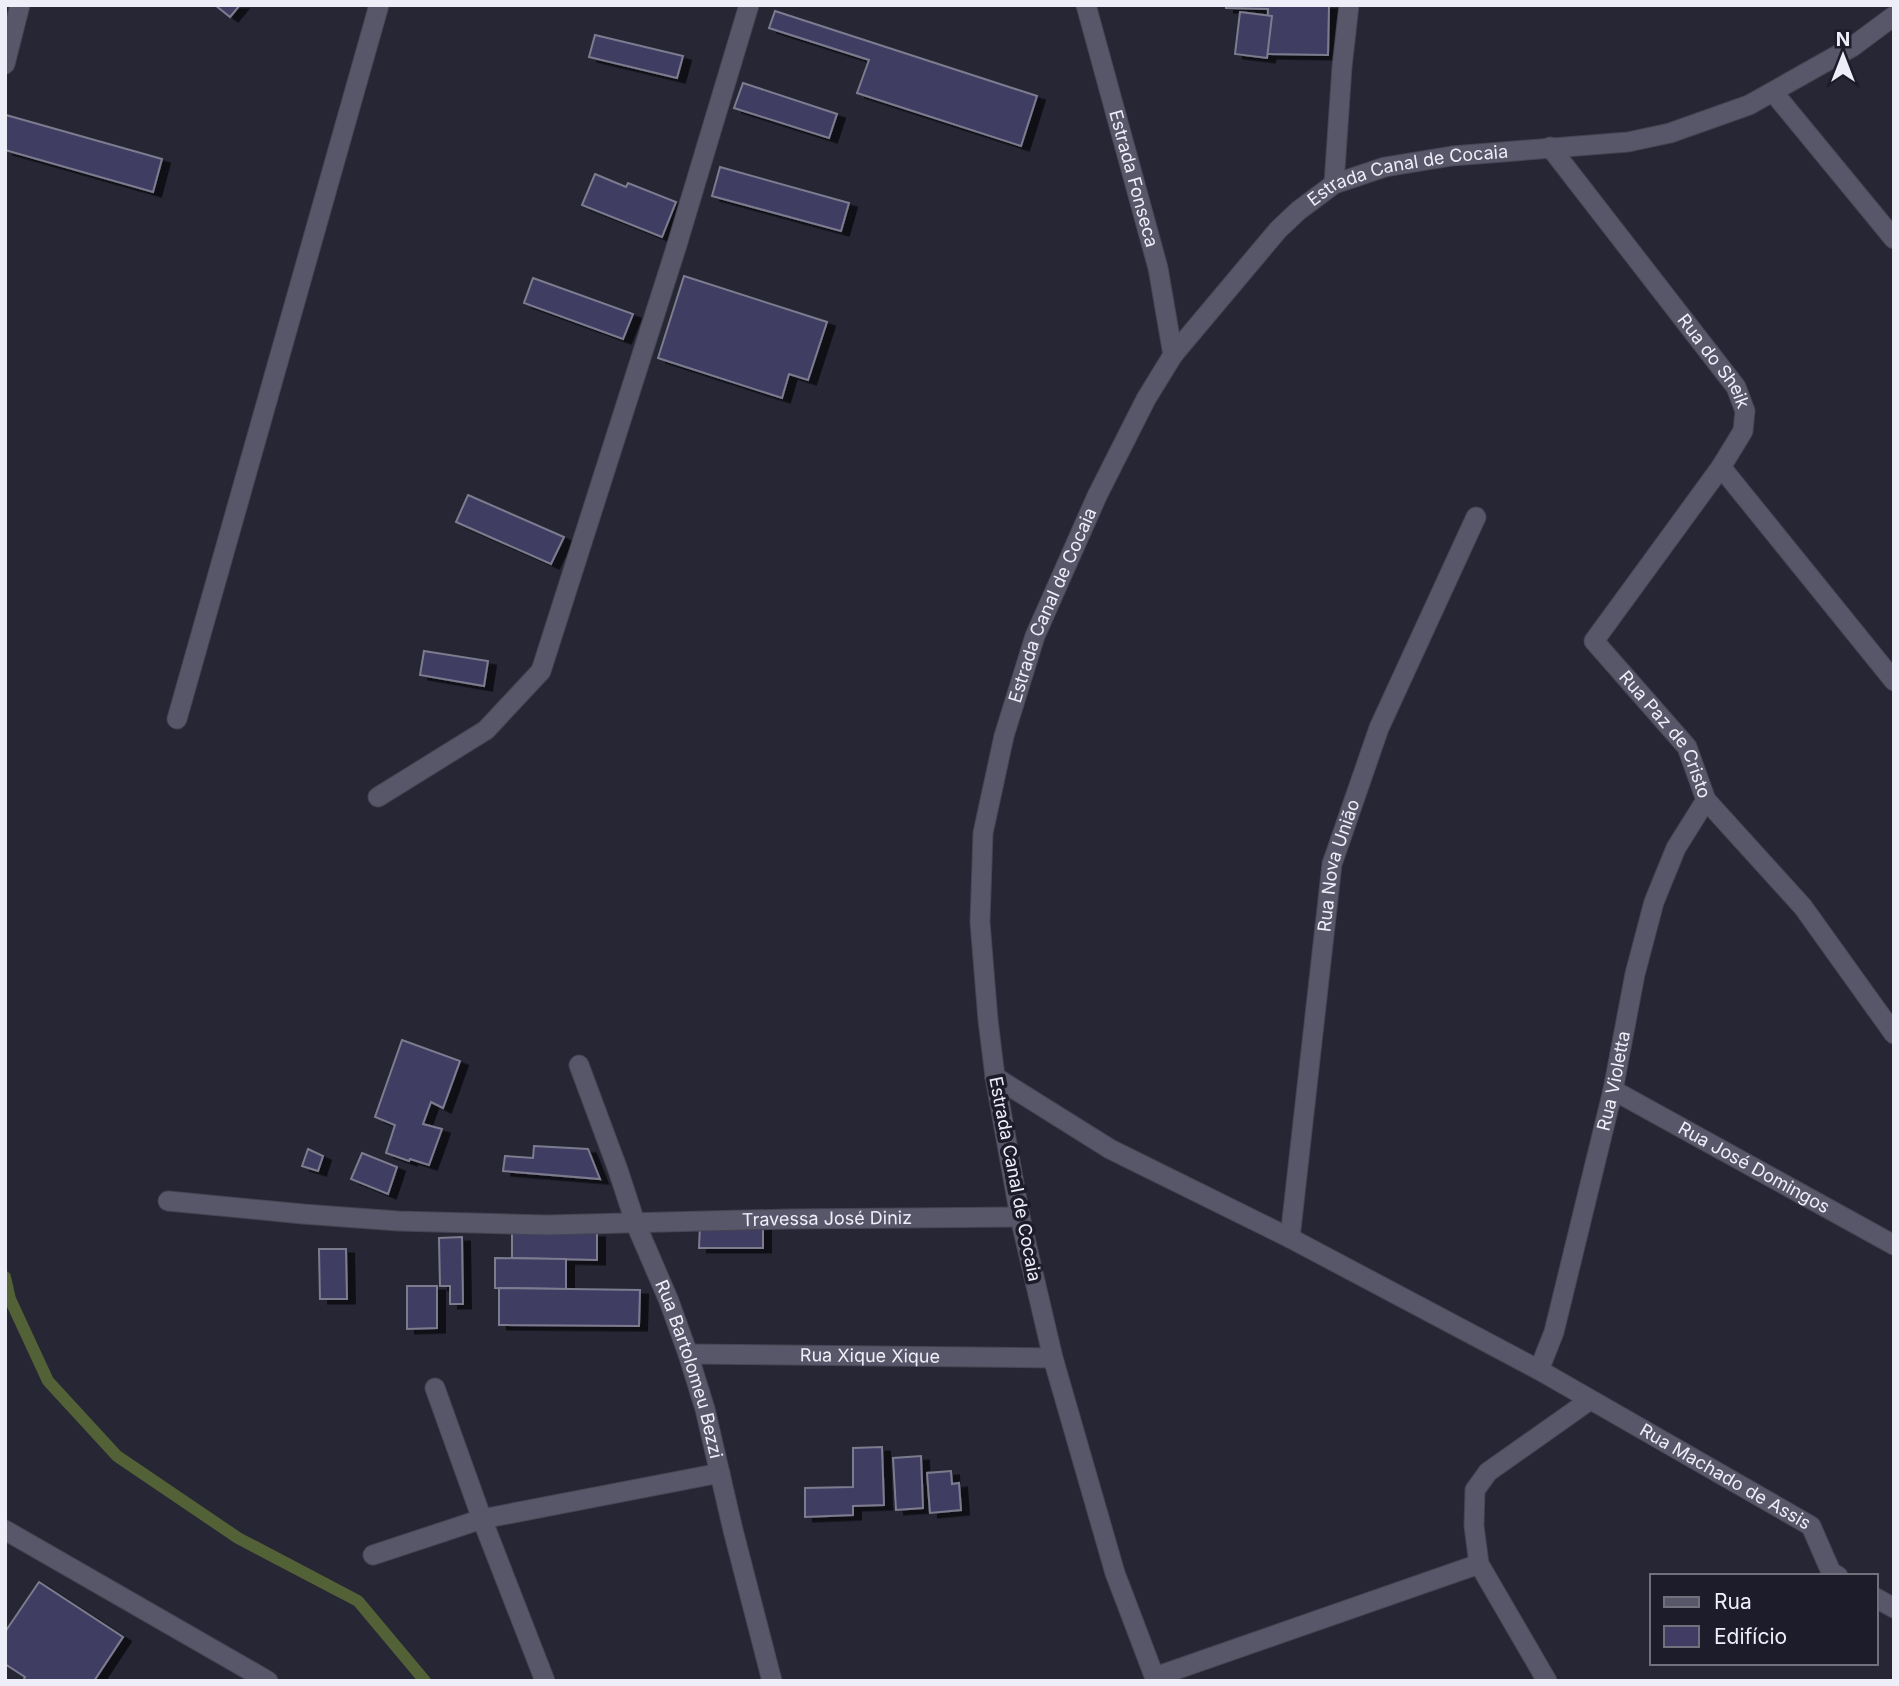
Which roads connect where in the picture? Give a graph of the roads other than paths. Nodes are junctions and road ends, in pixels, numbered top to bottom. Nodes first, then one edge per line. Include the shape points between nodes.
1 (20, 5) edge
2 (379, 5) edge
3 (750, 5) edge
4 (1086, 5) edge
5 (1349, 5) edge
6 (1894, 16) edge
7 (5, 64) edge
8 (1773, 92) junction
9 (1550, 148) junction
10 (1334, 184) junction
11 (1894, 239) edge
12 (1173, 355) junction
13 (1721, 467) junction
14 (1476, 517) dead end
15 (1894, 681) edge
16 (177, 719) dead end
17 (378, 797) dead end
18 (1706, 800) junction
19 (1894, 1034) edge
20 (579, 1065) dead end
21 (995, 1077) junction
22 (1613, 1090) junction
23 (168, 1200) dead end
24 (1020, 1217) junction
25 (635, 1222) junction
26 (1290, 1238) junction
27 (1894, 1245) edge
28 (688, 1354) junction
29 (1053, 1358) junction
30 (1539, 1370) junction
31 (435, 1388) dead end
32 (1590, 1400) junction
33 (720, 1473) junction
34 (482, 1519) junction
35 (5, 1530) edge
36 (373, 1555) dead end
37 (1479, 1564) junction
38 (1834, 1574) edge
39 (1878, 1599) edge
40 (1894, 1608) edge
41 (1156, 1679) edge
42 (268, 1681) edge
43 (545, 1681) edge
44 (772, 1681) edge
45 (1547, 1681) edge

1 - 7 street
2 - 16 street
3 - 17 street via 541,671 486,730
4 - 12 street, Estrada Fonseca via 1158,268
5 - 10 street
6 - 8 street, Estrada Canal de Cocaia via 1852,47
8 - 9 street, Estrada Canal de Cocaia via 1670,133 1628,142
8 - 11 street
9 - 10 street, Estrada Canal de Cocaia via 1439,158 1385,167
9 - 13 street, Rua do Sheik via 1736,387 1745,411 1743,431
10 - 12 street, Estrada Canal de Cocaia via 1278,230
12 - 21 street, Estrada Canal de Cocaia via 1091,509 1035,636 1004,736 983,833 980,922
13 - 15 street
13 - 18 street, Rua Paz de Cristo via 1594,641 1687,747
14 - 26 street, Rua Nova União via 1379,728 1332,864
18 - 19 street, Rua Paz de Cristo via 1803,907
18 - 22 street, Rua Violetta via 1676,848 1654,902
20 - 25 street, Rua Bartolomeu Bezzi
21 - 24 street, Estrada Canal de Cocaia
21 - 26 street via 1110,1149
22 - 27 street, Rua José Domingos
22 - 30 street, Rua Violetta via 1554,1332
23 - 25 street, Travessa José Diniz via 398,1221
24 - 25 street, Travessa José Diniz
24 - 29 street, Estrada Canal de Cocaia
25 - 28 street, Rua Bartolomeu Bezzi
26 - 30 street
28 - 29 street, Rua Xique Xique
28 - 33 street, Rua Bartolomeu Bezzi
29 - 41 street, Estrada Canal de Cocaia via 1115,1573
30 - 32 street
31 - 34 street
32 - 37 street via 1488,1472 1475,1490
32 - 38 street, Rua Machado de Assis via 1811,1526
33 - 34 street
33 - 44 street, Rua Bartolomeu Bezzi
34 - 36 street
34 - 43 street
35 - 42 street
37 - 41 street
37 - 45 street
39 - 40 street

